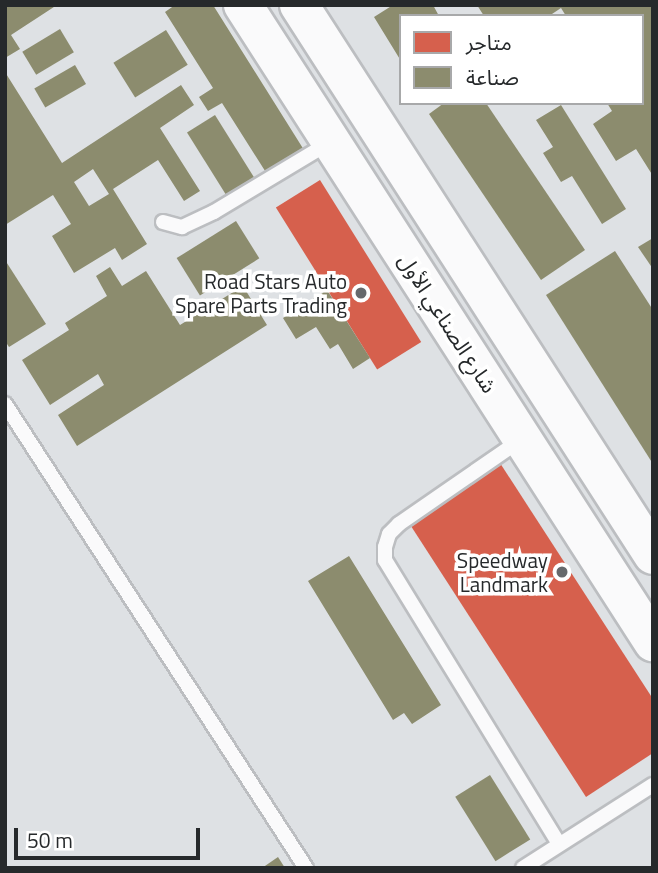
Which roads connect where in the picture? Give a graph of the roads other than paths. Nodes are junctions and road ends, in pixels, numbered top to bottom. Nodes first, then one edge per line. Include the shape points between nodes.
1 (243, 5) edge
2 (299, 5) edge
3 (331, 142) junction
4 (163, 222) dead end
5 (5, 404) edge
6 (523, 438) junction
7 (653, 555) edge
8 (653, 642) edge
9 (653, 785) edge
10 (559, 844) junction
11 (306, 868) edge
12 (523, 868) edge

1 - 3 main road, شارع الصناعي الأول
2 - 7 main road
3 - 4 lane via 204,217 182,227
3 - 6 main road, شارع الصناعي الأول
5 - 11 lane
6 - 8 main road, شارع الصناعي الأول
6 - 10 lane via 399,524 389,534 385,560
9 - 10 lane
10 - 12 lane

